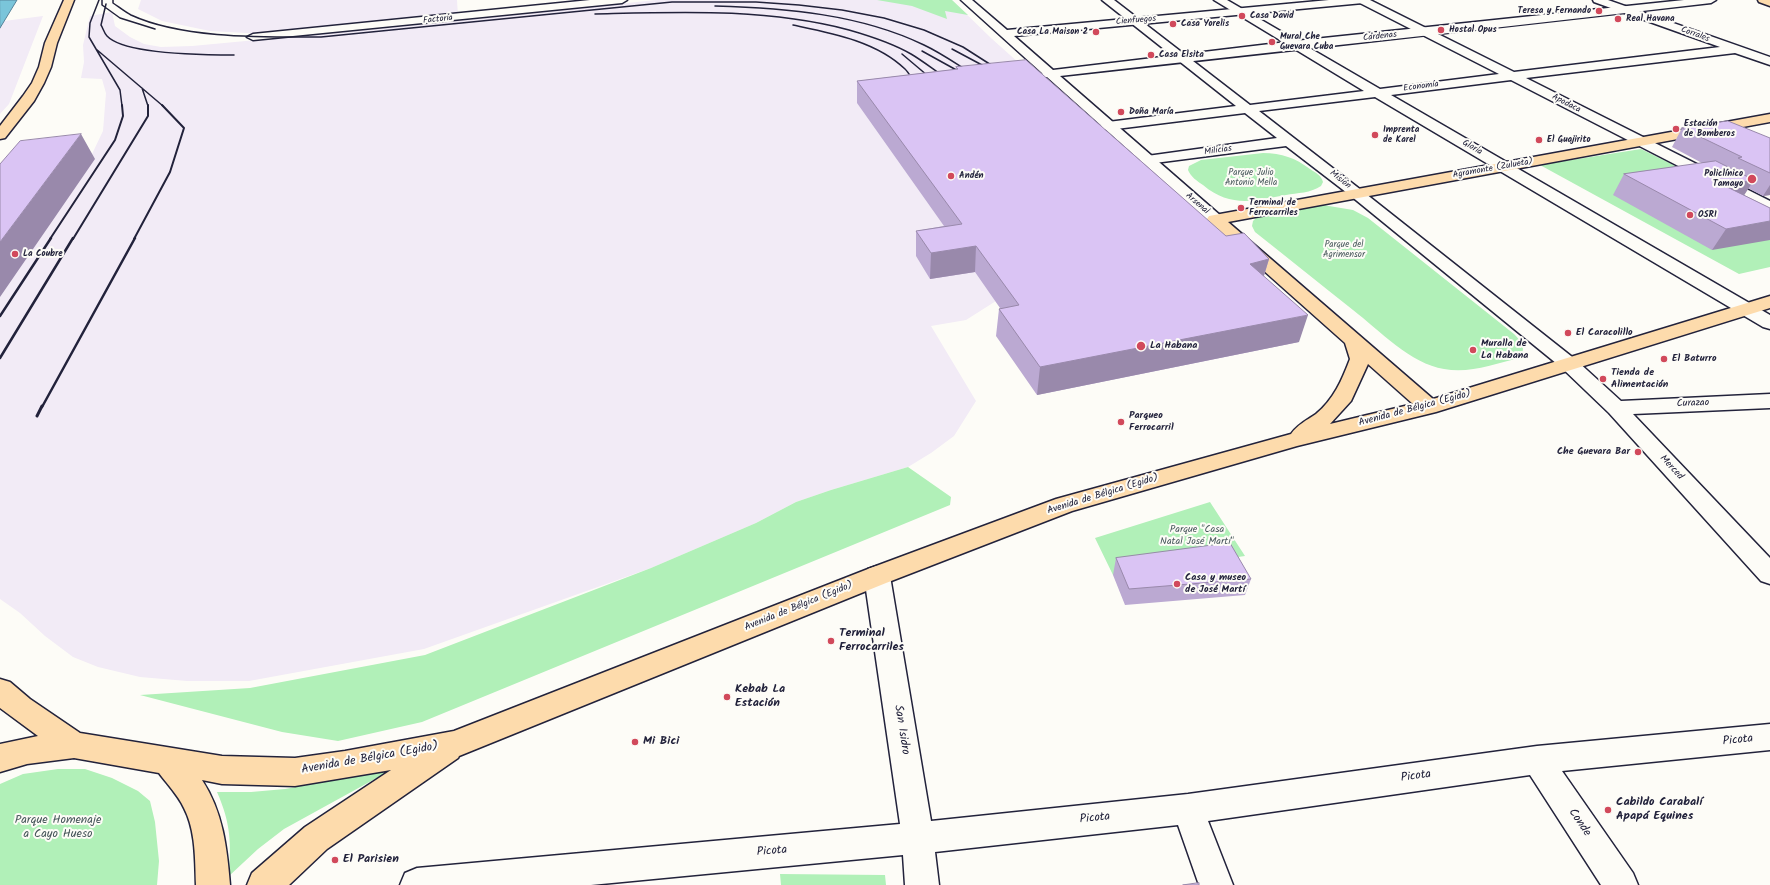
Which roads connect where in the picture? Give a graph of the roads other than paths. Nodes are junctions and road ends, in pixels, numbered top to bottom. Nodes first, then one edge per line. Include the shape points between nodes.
1 (69, 0) edge
2 (618, 0) edge
3 (966, 0) edge
4 (969, 0) edge
5 (1107, 0) edge
6 (1219, 0) edge
7 (1362, 0) edge
8 (1598, 0) edge
9 (1711, 0) edge
10 (1763, 0) edge
11 (1770, 2) edge
12 (1627, 10) junction
13 (1237, 12) junction
14 (1135, 21) junction
15 (1425, 32) junction
16 (1004, 34) junction
17 (253, 37) dead end
18 (1295, 45) junction
19 (1735, 49) junction
20 (1183, 58) junction
21 (1770, 62) edge
22 (1048, 74) junction
23 (1511, 76) junction
24 (1377, 92) junction
25 (1248, 108) junction
26 (1770, 118) edge
27 (1108, 126) junction
28 (0, 135) edge
29 (1289, 141) junction
30 (1641, 142) junction
31 (1147, 160) junction
32 (1504, 167) junction
33 (1356, 193) junction
34 (1770, 207) edge
35 (1215, 219) junction
36 (1770, 302) edge
37 (1745, 309) junction
38 (1770, 323) edge
39 (1354, 342) junction
40 (1570, 364) junction
41 (1770, 401) edge
42 (1429, 407) junction
43 (1616, 408) junction
44 (1294, 440) junction
45 (1770, 574) edge
46 (877, 576) junction
47 (0, 691) edge
48 (1770, 737) edge
49 (455, 744) junction
50 (74, 745) junction
51 (0, 758) edge
52 (167, 760) junction
53 (1537, 760) junction
54 (1188, 809) junction
55 (918, 838) junction
56 (213, 885) edge
57 (264, 885) edge
58 (417, 885) edge
59 (922, 885) edge
60 (1216, 885) edge
61 (1621, 885) edge

1 - 28 main road via 38,83
2 - 17 street, Factoría via 468,11
3 - 4 street
3 - 16 street, Arsenal
5 - 14 street, Misión
6 - 13 street, Gloria
7 - 13 street, Cienfuegos
7 - 15 street, Apodaca
8 - 12 street, Corrales
9 - 12 street, Cárdenas
10 - 11 main road
12 - 15 street, Cárdenas
12 - 19 street, Corrales
13 - 14 street, Cienfuegos
13 - 18 street, Gloria
14 - 16 street, Cienfuegos
14 - 20 street, Misión
15 - 18 street, Cárdenas
15 - 23 street, Apodaca
16 - 22 street, Arsenal
18 - 20 street, Cárdenas
18 - 24 street, Gloria
19 - 21 street, Corrales
19 - 23 street, Economía
20 - 22 street, Cárdenas
20 - 25 street, Misión
22 - 27 street, Arsenal
23 - 24 street, Economía
23 - 30 street, Apodaca
24 - 25 street, Economía
24 - 32 street, Gloria
25 - 27 street, Economía
25 - 29 street, Misión
26 - 30 main road, Agramonte (Zulueta)
27 - 31 street, Arsenal
29 - 31 street, Milicias
29 - 33 street, Misión
30 - 32 main road, Agramonte (Zulueta)
30 - 34 street, Apodaca
31 - 35 street, Arsenal
32 - 33 main road, Agramonte (Zulueta)
32 - 37 street, Gloria
33 - 35 main road, Agramonte (Zulueta)
33 - 40 street, Misión
35 - 39 main road, Arsenal
36 - 37 main road, Avenida de Bélgica (Egido)
37 - 38 street, Gloria
37 - 40 main road, Avenida de Bélgica (Egido)
39 - 42 main road, Arsenal
39 - 44 main road via 1360,359 1341,401 1324,418
40 - 42 main road, Avenida de Bélgica (Egido)
40 - 43 street, Merced
41 - 43 street, Curazao
42 - 44 main road, Avenida de Bélgica (Egido)
43 - 45 street, Merced
44 - 46 main road, Avenida de Bélgica (Egido) via 1064,505
46 - 49 main road, Avenida de Bélgica (Egido)
46 - 55 street, San Isidro
47 - 50 main road
48 - 53 street, Picota
49 - 52 main road, Avenida de Bélgica (Egido) via 295,772 222,770
49 - 57 main road, Avenida de Bélgica (Egido) via 316,838
50 - 51 main road via 27,751
50 - 52 main road, Avenida de Bélgica (Egido)
52 - 56 main road via 192,792 204,818 211,848
53 - 54 street, Picota
53 - 61 street, Conde
54 - 55 street, Picota
54 - 60 street
55 - 58 street, Picota
55 - 59 street, San Isidro

